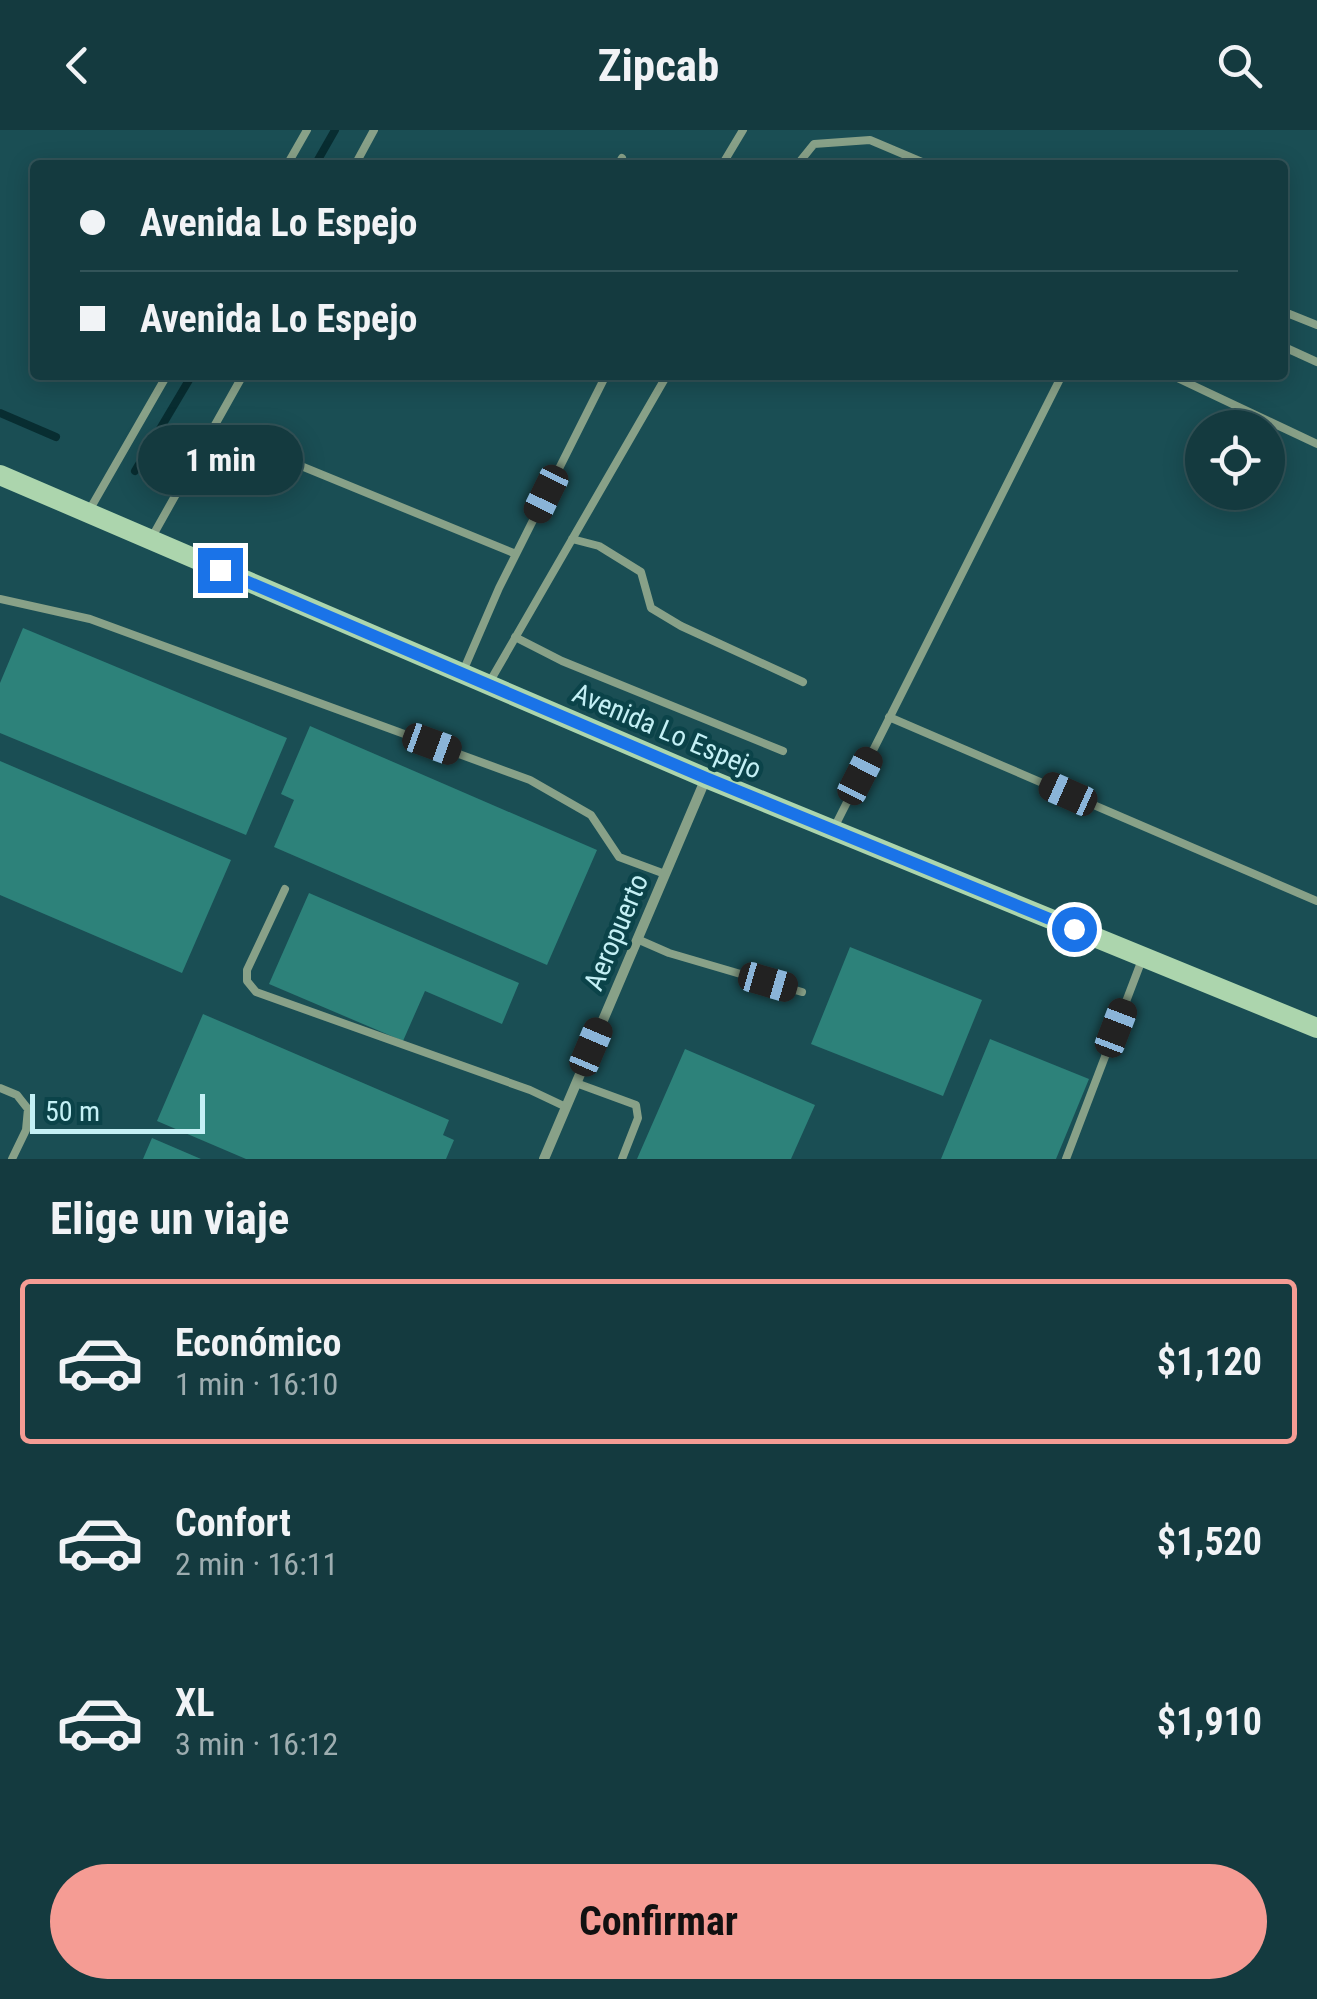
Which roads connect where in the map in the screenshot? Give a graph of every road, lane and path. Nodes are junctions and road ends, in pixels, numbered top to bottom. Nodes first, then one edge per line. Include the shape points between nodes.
1 (307, 130) edge
2 (374, 130) edge
3 (742, 130) edge
4 (290, 160) edge
5 (358, 160) edge
6 (725, 160) edge
7 (801, 160) edge
8 (917, 160) edge
9 (1288, 314) edge
10 (1317, 325) edge
11 (1288, 349) edge
12 (1317, 362) edge
13 (164, 380) edge
14 (240, 380) edge
15 (603, 380) edge
16 (664, 380) edge
17 (1059, 380) edge
18 (1182, 380) edge
19 (213, 430) junction
20 (1317, 444) edge
21 (0, 475) edge
22 (88, 512) junction
23 (572, 539) junction
24 (150, 540) junction
25 (516, 554) junction
26 (0, 598) edge
27 (515, 637) junction
28 (462, 673) junction
29 (803, 682) dead end
30 (488, 684) junction
31 (890, 717) junction
32 (783, 751) dead end
33 (706, 778) junction
34 (832, 830) junction
35 (665, 874) junction
36 (286, 889) dead end
37 (1317, 902) edge
38 (637, 939) junction
39 (1143, 957) junction
40 (802, 992) dead end
41 (1317, 1028) edge
42 (576, 1084) junction
43 (0, 1088) edge
44 (566, 1107) junction
45 (12, 1159) edge
46 (544, 1159) edge
47 (622, 1159) edge
48 (1066, 1159) edge

1 - 4 lane
2 - 5 lane
3 - 6 lane
7 - 8 lane via 814,144 870,140
9 - 10 lane
11 - 12 lane
13 - 22 lane
14 - 19 lane
15 - 25 lane
16 - 23 lane
17 - 31 lane
18 - 20 lane
19 - 24 lane
19 - 25 lane
21 - 22 main road, Avenida Lo Espejo
22 - 24 main road, Avenida Lo Espejo
23 - 27 lane
23 - 29 lane via 641,572 651,608
24 - 28 main road, Avenida Lo Espejo
25 - 28 lane
26 - 35 lane via 90,619 530,780 591,815 619,857
27 - 30 lane
27 - 32 lane
28 - 30 main road, Avenida Lo Espejo
30 - 33 main road, Avenida Lo Espejo
31 - 34 lane
31 - 37 lane
33 - 34 main road, Avenida Lo Espejo
33 - 35 street, Aeropuerto
34 - 39 main road, Avenida Lo Espejo
35 - 38 street, Aeropuerto
36 - 44 lane via 247,970 256,992
38 - 40 lane
38 - 42 street, Aeropuerto
39 - 41 main road, Avenida Lo Espejo
39 - 48 lane
42 - 44 street, Aeropuerto
42 - 47 lane via 636,1105 638,1118
43 - 45 lane via 28,1109
44 - 46 street, Aeropuerto

